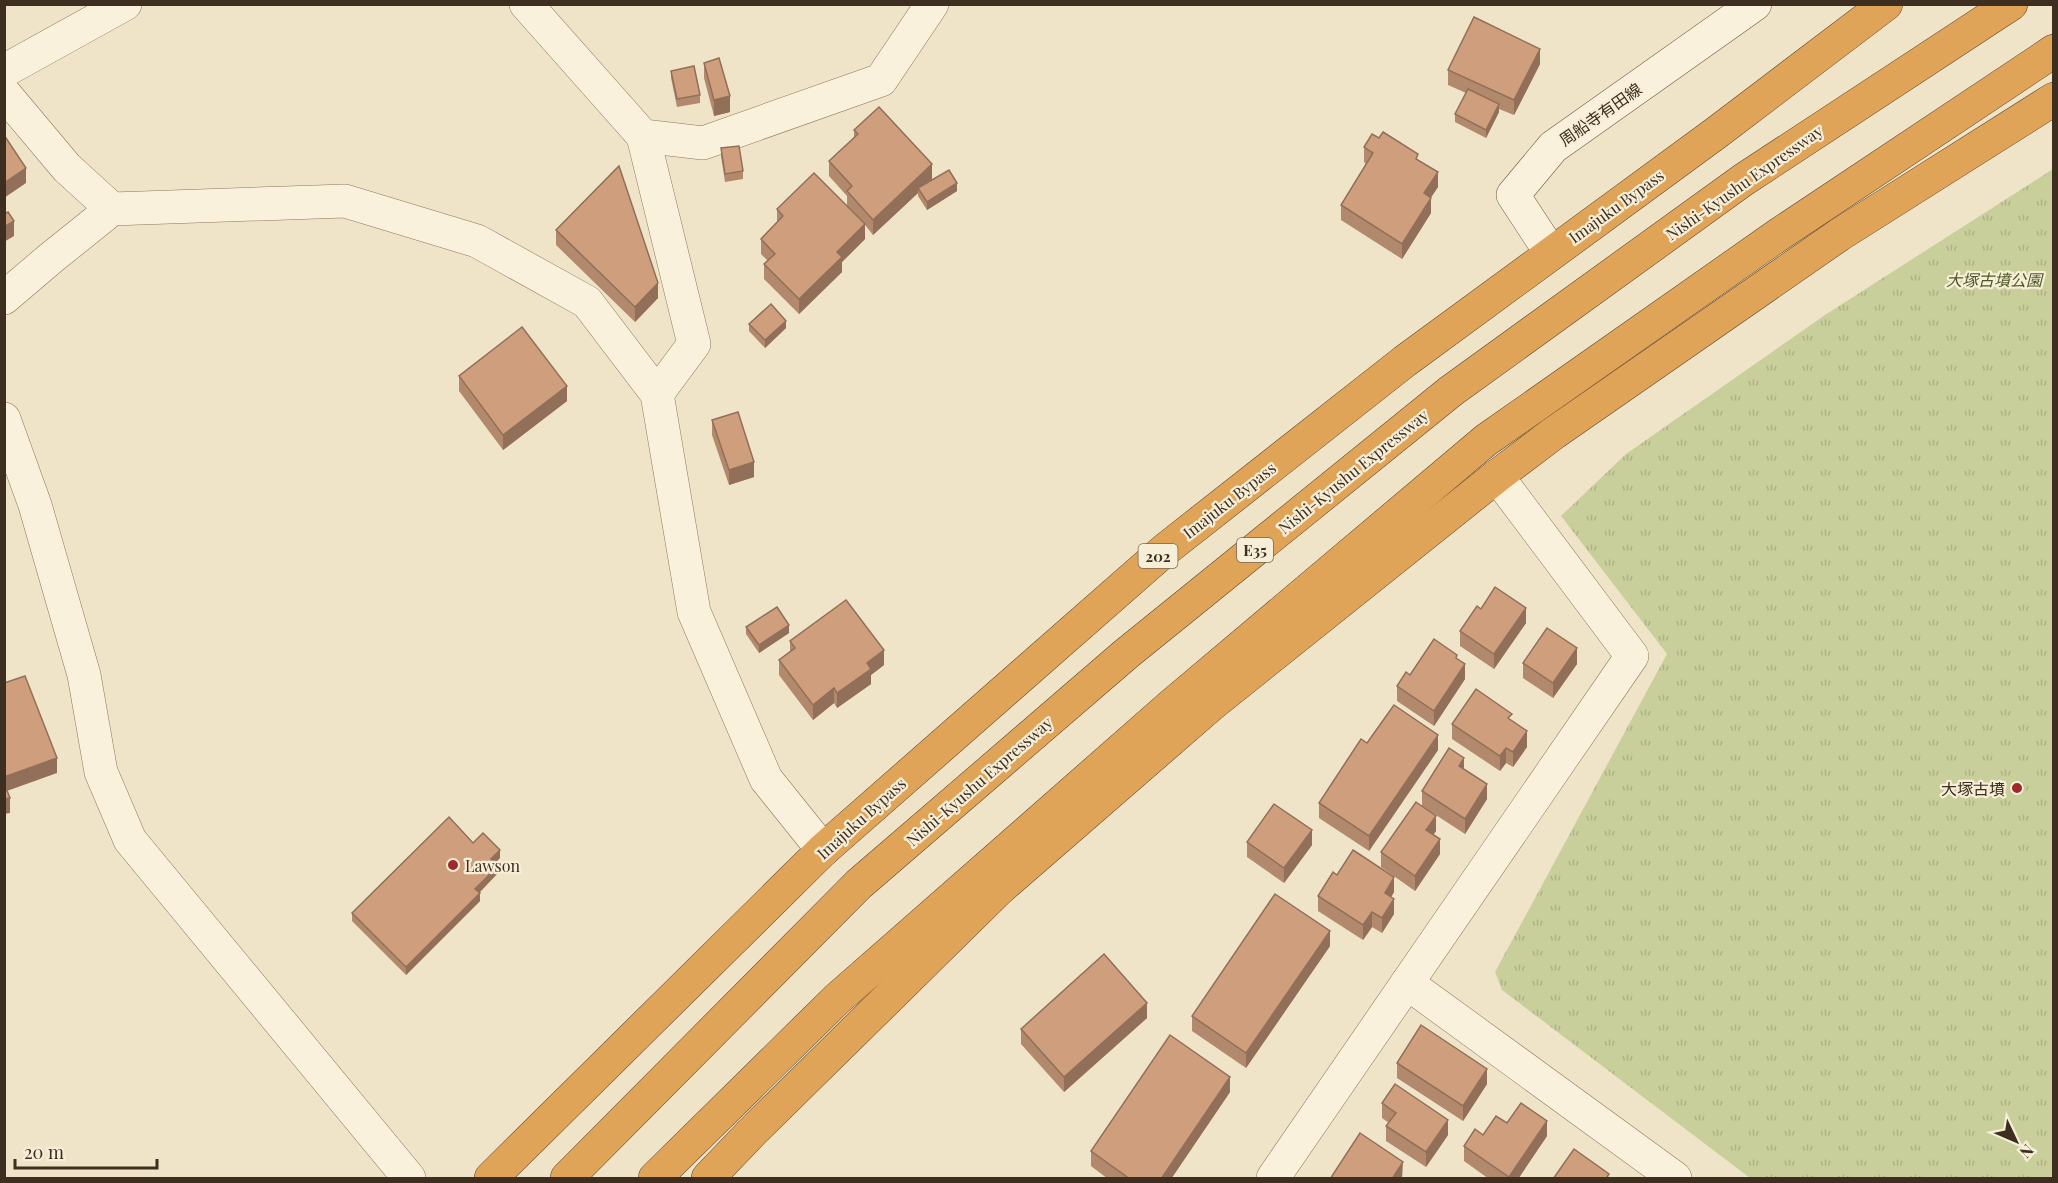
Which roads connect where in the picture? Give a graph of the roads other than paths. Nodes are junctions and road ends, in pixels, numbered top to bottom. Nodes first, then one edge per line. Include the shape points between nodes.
1 (125, 4) edge
2 (526, 4) edge
3 (932, 4) edge
4 (1755, 4) edge
5 (1886, 4) edge
6 (2011, 4) edge
7 (2054, 51) edge
8 (4, 71) edge
9 (4, 93) edge
10 (2054, 99) edge
11 (643, 136) junction
12 (112, 209) junction
13 (1551, 254) junction
14 (4, 298) edge
15 (657, 394) junction
16 (4, 419) edge
17 (1497, 476) junction
18 (824, 850) junction
19 (1407, 983) junction
20 (1661, 1175) edge
21 (409, 1179) edge
22 (491, 1179) edge
23 (567, 1179) edge
24 (655, 1179) edge
25 (708, 1179) edge
26 (1274, 1179) edge

1 - 8 street
2 - 11 street
3 - 11 street via 881,80 703,143
4 - 13 street, 周船寺有田線 via 1553,147 1513,195
5 - 13 highway, Imajuku Bypass / 202
6 - 23 highway, Nishi-Kyushu Expressway / E35 via 1743,180 1451,392 1126,654 859,884
7 - 24 highway via 1778,235 1486,440 1173,704 837,999
9 - 12 street via 67,168
10 - 17 highway via 1839,235
11 - 15 street via 694,344
12 - 14 street
12 - 15 street via 345,201 477,241 588,302
13 - 18 highway, Imajuku Bypass / 202 via 1405,361 1166,549
15 - 18 street via 694,612 766,779
16 - 21 street via 35,505 84,675 101,772 130,840
17 - 19 street via 1632,656
17 - 25 highway via 1212,704 999,889
18 - 22 highway, Imajuku Bypass / 202
19 - 20 street
19 - 26 street

